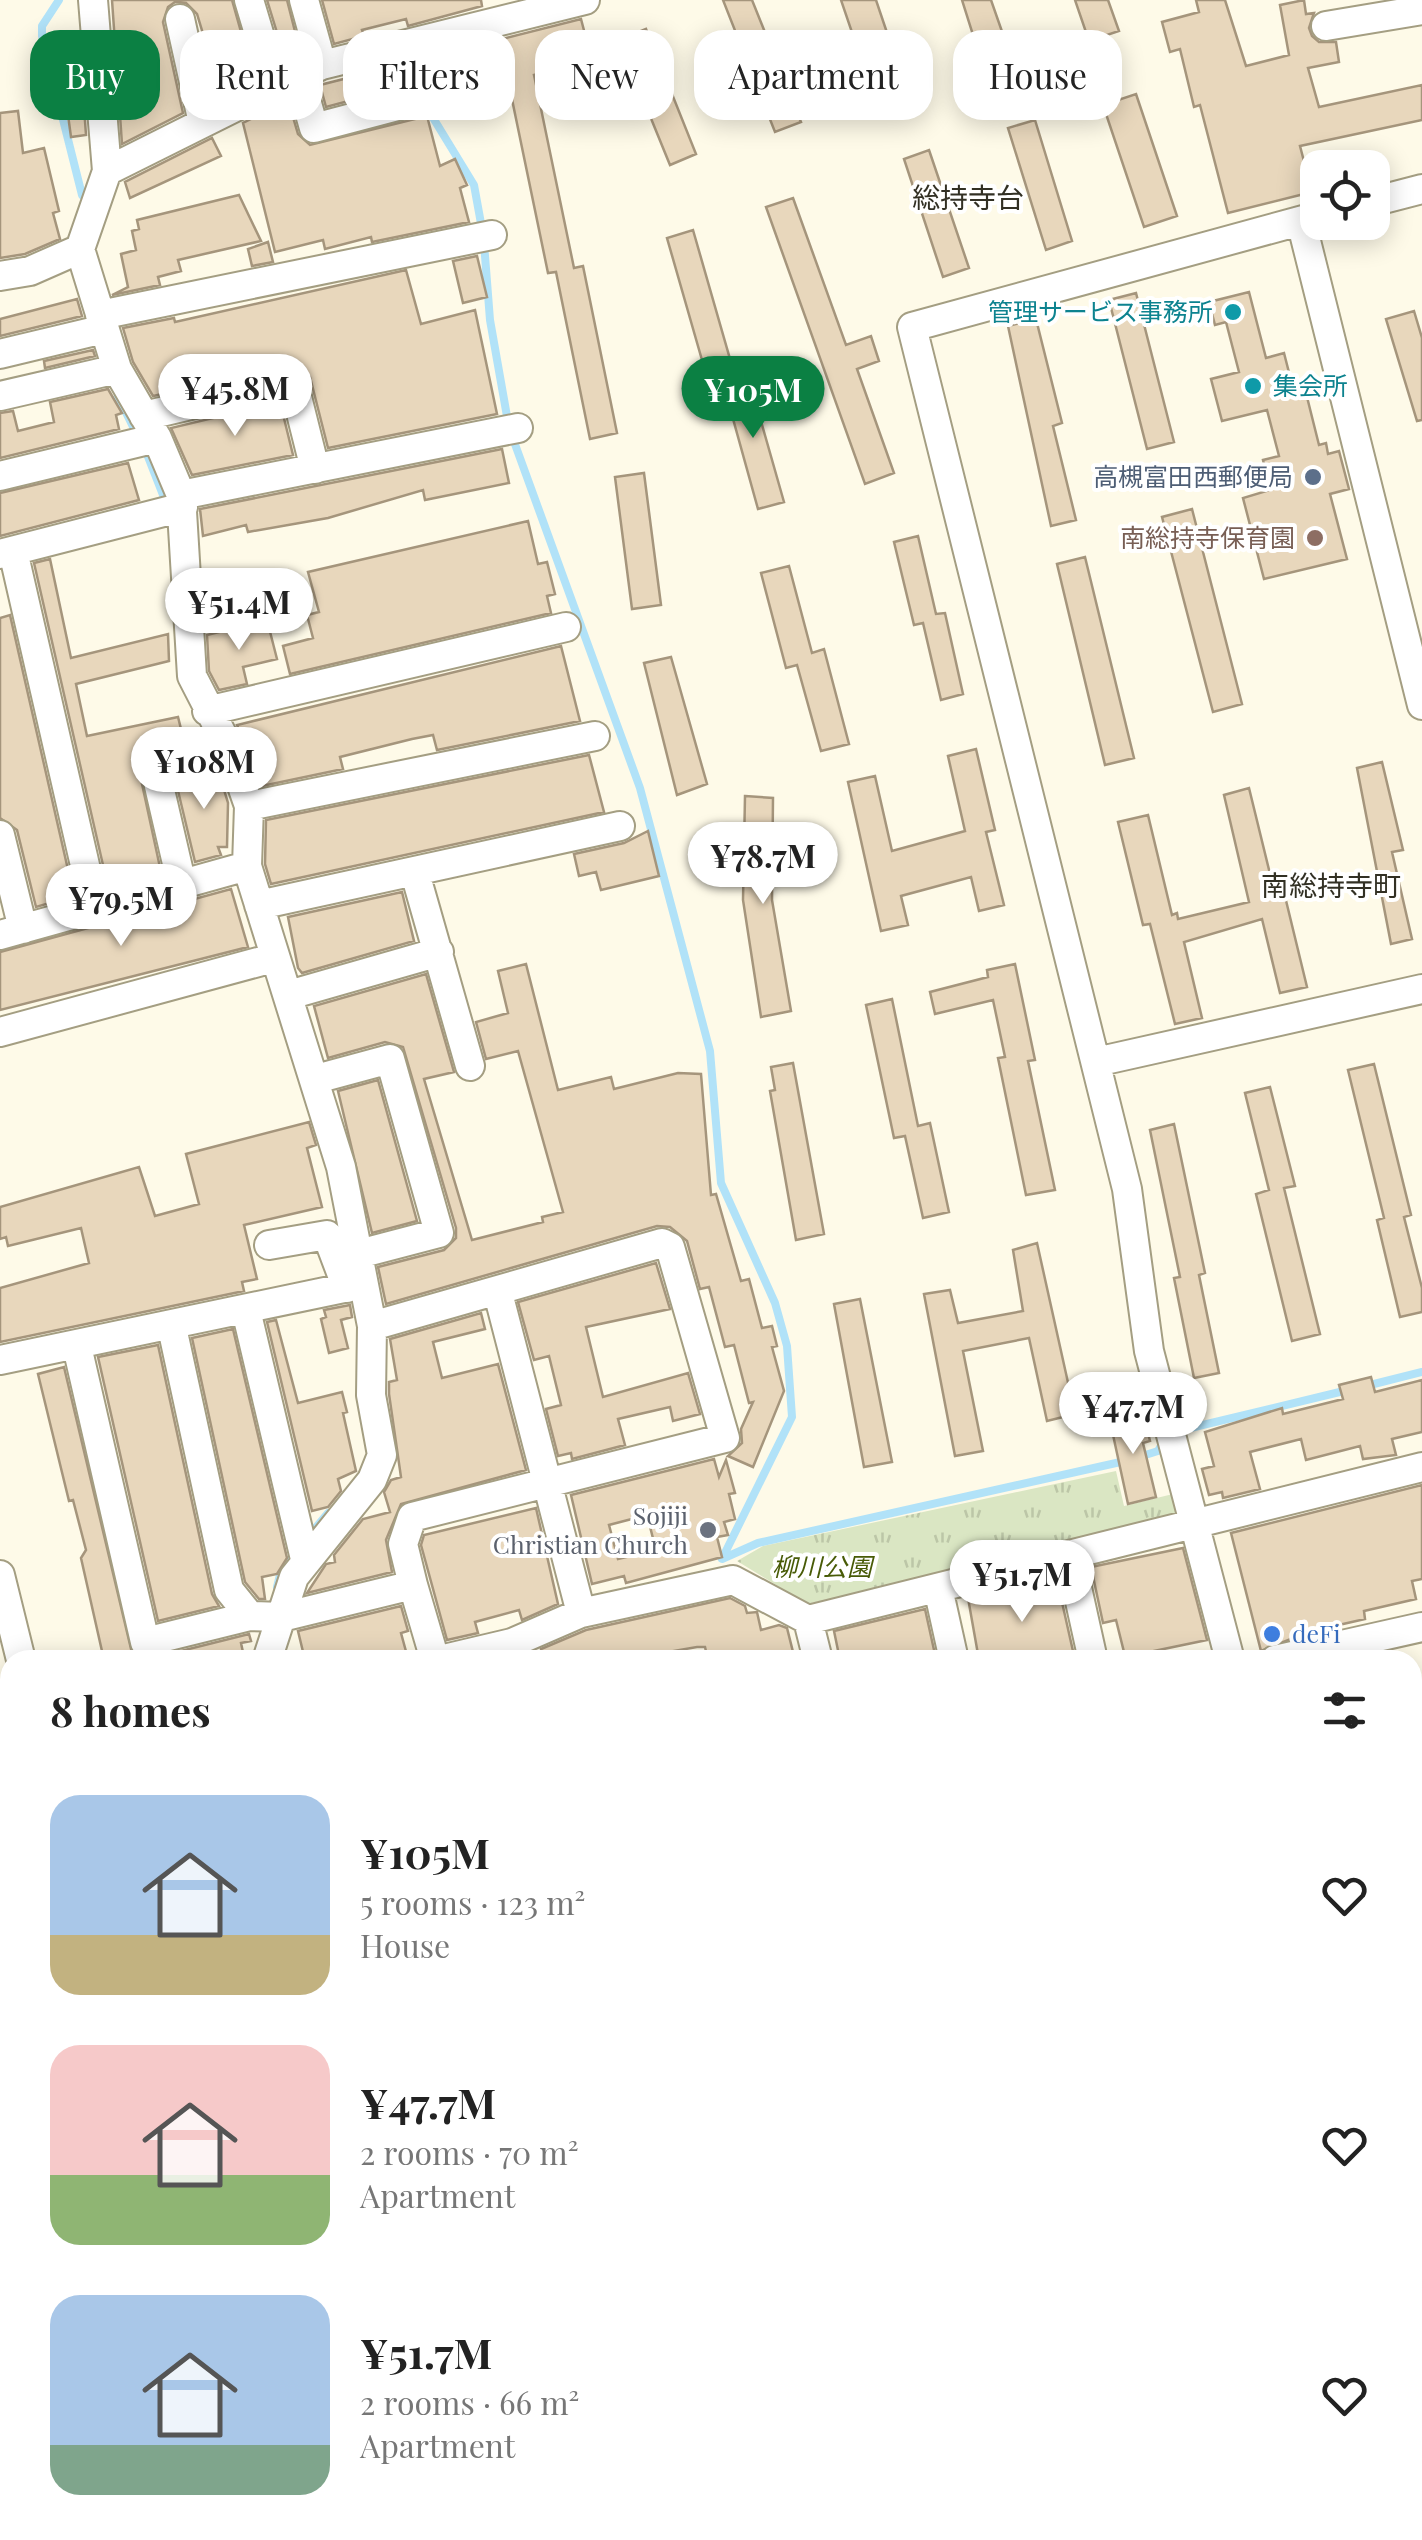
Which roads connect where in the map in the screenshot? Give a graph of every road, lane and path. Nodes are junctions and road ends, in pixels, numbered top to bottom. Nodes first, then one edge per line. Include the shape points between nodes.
1 (93, 0) edge
2 (249, 0) edge
3 (304, 0) edge
4 (585, 0) edge
5 (532, 6) edge
6 (1422, 10) edge
7 (180, 19) dead end
8 (1326, 26) dead end
9 (269, 30) edge
10 (302, 30) edge
11 (323, 69) edge
12 (208, 120) edge
13 (312, 120) edge
14 (344, 120) edge
15 (204, 122) junction
16 (107, 171) junction
17 (1422, 189) edge
18 (1390, 197) edge
19 (1300, 220) edge
20 (492, 234) dead end
21 (1314, 240) edge
22 (80, 249) junction
23 (0, 276) edge
24 (102, 322) junction
25 (0, 354) edge
26 (117, 370) junction
27 (0, 396) edge
28 (150, 427) junction
29 (518, 428) dead end
30 (314, 469) junction
31 (0, 476) edge
32 (182, 501) junction
33 (7, 552) edge
34 (566, 627) dead end
35 (1422, 705) edge
36 (206, 711) junction
37 (595, 736) dead end
38 (228, 746) junction
39 (249, 806) junction
40 (620, 826) dead end
41 (0, 835) edge
42 (247, 866) junction
43 (415, 873) junction
44 (182, 885) junction
45 (260, 905) junction
46 (95, 908) junction
47 (12, 932) edge
48 (439, 952) junction
49 (273, 958) junction
50 (1422, 988) edge
51 (289, 996) junction
52 (0, 1032) edge
53 (1096, 1062) junction
54 (470, 1066) dead end
55 (316, 1079) junction
56 (269, 1244) dead end
57 (355, 1255) junction
58 (355, 1286) junction
59 (498, 1293) junction
60 (246, 1310) junction
61 (372, 1326) junction
62 (173, 1332) dead end
63 (80, 1355) dead end
64 (0, 1360) edge
65 (1422, 1466) edge
66 (547, 1484) junction
67 (1198, 1524) junction
68 (1070, 1556) junction
69 (305, 1559) junction
70 (0, 1575) edge
71 (414, 1585) junction
72 (938, 1588) junction
73 (581, 1614) junction
74 (250, 1616) junction
75 (282, 1617) junction
76 (808, 1620) junction
77 (1422, 1627) edge
78 (19, 1650) edge
79 (271, 1650) edge
80 (434, 1650) edge
81 (518, 1650) edge
82 (816, 1650) edge
83 (952, 1650) edge
84 (1091, 1650) edge
85 (1228, 1650) edge
86 (1319, 1650) edge

1 - 16 street
2 - 9 street
3 - 10 street
4 - 5 street
5 - 11 street
6 - 8 street
7 - 15 street
12 - 15 street
13 - 14 street via 314,128
15 - 16 street
16 - 22 street
17 - 18 street
19 - 53 street via 912,326
20 - 24 street
21 - 35 street
22 - 23 street
22 - 24 street
24 - 25 street
24 - 26 street
26 - 27 street
26 - 28 street
28 - 30 street via 293,381
28 - 31 street
28 - 32 street
29 - 30 street
30 - 32 street
32 - 33 street
32 - 36 street via 192,676
33 - 46 street
34 - 36 street
36 - 38 street
37 - 39 street
38 - 39 street
38 - 44 street via 153,760
39 - 42 street
40 - 43 street
41 - 47 street
42 - 44 street
42 - 45 street
43 - 45 street
43 - 48 street
44 - 46 street
45 - 49 street
46 - 47 street
48 - 51 street
48 - 54 street
49 - 51 street
49 - 52 street
50 - 53 street
51 - 55 street
53 - 67 street via 1136,1227 1150,1351
55 - 57 street
55 - 57 street via 390,1060 439,1233
56 - 58 street via 327,1235
57 - 58 street
58 - 60 street
58 - 61 street
59 - 61 street
59 - 66 street
59 - 66 street via 662,1243 670,1247 725,1438
60 - 64 street
60 - 69 street
61 - 69 street via 371,1395 382,1455 372,1480
62 - 74 street via 229,1590
63 - 74 street via 144,1642
65 - 67 street
66 - 71 street via 412,1517 403,1544
66 - 73 street
67 - 68 street
67 - 85 street
68 - 72 street
68 - 84 street
69 - 75 street
70 - 78 street
71 - 75 street
71 - 80 street
72 - 76 street
72 - 83 street
73 - 76 street via 733,1580
73 - 81 street
74 - 75 street
75 - 79 street
76 - 82 street
77 - 86 street

